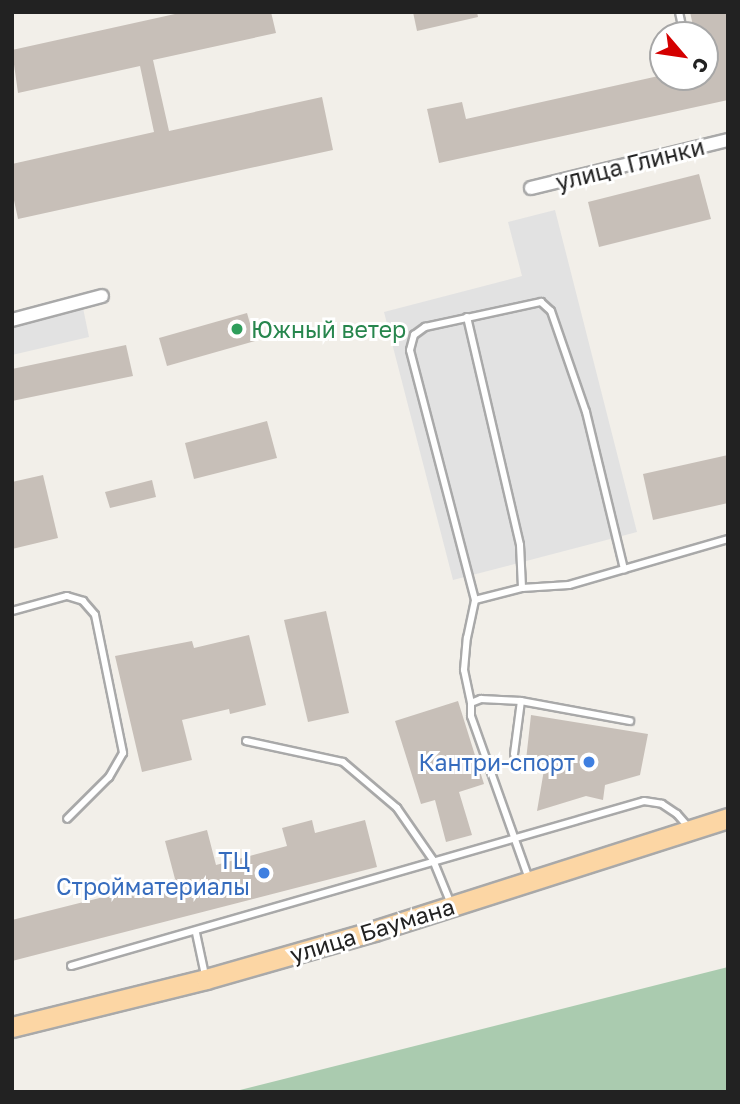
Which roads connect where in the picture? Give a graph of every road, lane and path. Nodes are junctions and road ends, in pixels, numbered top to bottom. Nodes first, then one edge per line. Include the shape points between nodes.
1 (728, 140) edge
2 (531, 188) dead end
3 (102, 296) dead end
4 (467, 317) junction
5 (12, 320) edge
6 (728, 539) edge
7 (624, 569) junction
8 (523, 588) junction
9 (475, 600) junction
10 (12, 611) edge
11 (522, 701) junction
12 (471, 703) junction
13 (630, 721) dead end
14 (246, 741) dead end
15 (514, 754) dead end
16 (67, 818) dead end
17 (728, 818) edge
18 (690, 830) junction
19 (513, 838) junction
20 (433, 860) junction
21 (530, 881) junction
22 (452, 906) junction
23 (195, 933) junction
24 (71, 966) dead end
25 (206, 979) junction
26 (12, 1027) edge

1 - 2 street, улица Глинки
3 - 5 street
4 - 7 lane via 541,302 551,311 586,412
4 - 8 lane via 520,544
4 - 9 lane via 425,327 414,335 410,350
6 - 7 lane
7 - 8 lane via 569,585
8 - 9 lane
9 - 12 lane via 464,670
10 - 16 lane via 68,596 83,601 95,615 123,752 109,777
11 - 12 lane via 481,699
11 - 13 lane
11 - 15 lane
12 - 19 lane via 471,716
14 - 20 lane via 343,762 397,807
17 - 18 main road, улица Баумана
18 - 19 lane via 670,809 644,801
18 - 21 main road, улица Баумана
19 - 20 lane
19 - 21 lane
20 - 22 lane
20 - 23 lane
21 - 22 main road, улица Баумана
22 - 25 main road, улица Баумана
23 - 24 lane
23 - 25 lane
25 - 26 main road, улица Баумана

